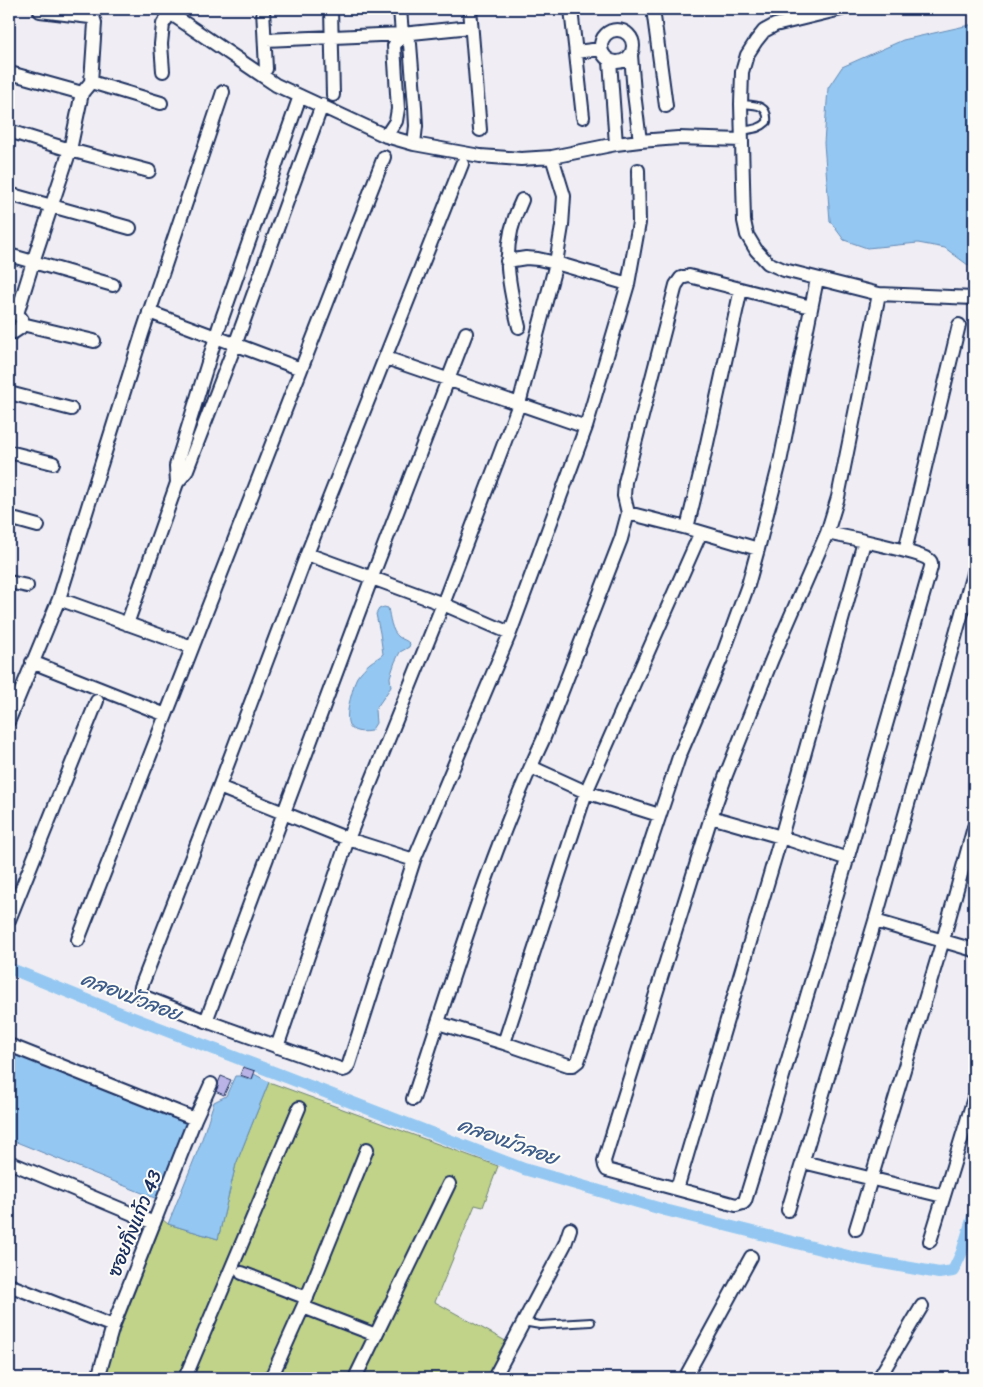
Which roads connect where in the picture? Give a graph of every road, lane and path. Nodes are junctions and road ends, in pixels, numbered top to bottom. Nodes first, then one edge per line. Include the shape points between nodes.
1 (263, 9) edge
2 (330, 9) edge
3 (400, 9) edge
4 (470, 9) edge
5 (571, 9) edge
6 (653, 9) edge
7 (841, 9) edge
8 (40, 11) dead end
9 (167, 11) edge
10 (471, 27) junction
11 (402, 34) junction
12 (332, 37) junction
13 (265, 40) junction
14 (657, 42) junction
15 (632, 48) junction
16 (601, 49) junction
17 (576, 52) junction
18 (610, 61) junction
19 (266, 69) dead end
20 (163, 72) dead end
21 (10, 73) edge
22 (91, 82) junction
23 (223, 92) dead end
24 (82, 93) junction
25 (333, 95) dead end
26 (300, 96) junction
27 (161, 103) dead end
28 (741, 104) junction
29 (322, 105) junction
30 (666, 106) dead end
31 (583, 117) dead end
32 (480, 130) dead end
33 (9, 131) edge
34 (386, 136) junction
35 (742, 136) junction
36 (640, 141) junction
37 (414, 144) junction
38 (616, 144) junction
39 (70, 150) junction
40 (384, 156) dead end
41 (552, 157) junction
42 (462, 164) dead end
43 (638, 170) dead end
44 (149, 171) dead end
45 (9, 194) edge
46 (522, 200) dead end
47 (52, 206) junction
48 (130, 228) dead end
49 (9, 255) edge
50 (507, 260) junction
51 (32, 262) junction
52 (556, 263) junction
53 (817, 279) junction
54 (628, 284) junction
55 (112, 285) dead end
56 (742, 289) junction
57 (879, 294) junction
58 (974, 298) edge
59 (811, 307) junction
60 (149, 312) junction
61 (959, 325) dead end
62 (13, 326) edge
63 (519, 327) dead end
64 (466, 333) dead end
65 (216, 338) junction
66 (94, 341) dead end
67 (235, 345) junction
68 (386, 358) junction
69 (301, 369) junction
70 (448, 379) junction
71 (9, 393) edge
72 (519, 404) junction
73 (71, 409) dead end
74 (586, 427) junction
75 (9, 452) edge
76 (54, 463) dead end
77 (177, 483) junction
78 (628, 513) junction
79 (9, 518) edge
80 (38, 526) dead end
81 (687, 528) junction
82 (701, 532) junction
83 (827, 533) junction
84 (864, 542) junction
85 (758, 549) junction
86 (905, 551) junction
87 (307, 554) junction
88 (974, 570) edge
89 (372, 578) junction
90 (9, 582) edge
91 (27, 586) dead end
92 (59, 599) junction
93 (443, 604) junction
94 (127, 624) junction
95 (510, 633) junction
96 (192, 647) junction
97 (32, 662) junction
98 (97, 700) dead end
99 (166, 715) junction
100 (9, 720) edge
101 (531, 766) junction
102 (220, 787) junction
103 (586, 792) junction
104 (284, 813) junction
105 (658, 815) junction
106 (711, 817) junction
107 (974, 827) edge
108 (781, 837) junction
109 (348, 839) junction
110 (848, 859) junction
111 (414, 860) junction
112 (9, 920) edge
113 (875, 921) junction
114 (78, 940) dead end
115 (943, 940) junction
116 (974, 950) edge
117 (206, 1021) junction
118 (438, 1023) junction
119 (504, 1044) junction
120 (9, 1045) edge
121 (277, 1046) junction
122 (211, 1084) dead end
123 (974, 1098) edge
124 (413, 1099) dead end
125 (299, 1108) dead end
126 (195, 1119) junction
127 (367, 1148) dead end
128 (9, 1162) edge
129 (803, 1162) junction
130 (871, 1180) junction
131 (448, 1184) dead end
132 (677, 1188) junction
133 (943, 1196) junction
134 (788, 1210) dead end
135 (154, 1223) junction
136 (570, 1229) dead end
137 (856, 1229) dead end
138 (930, 1241) dead end
139 (752, 1257) dead end
140 (242, 1273) dead end
141 (9, 1285) edge
142 (305, 1302) junction
143 (922, 1306) dead end
144 (523, 1322) junction
145 (591, 1322) dead end
146 (113, 1326) junction
147 (376, 1335) junction
148 (98, 1378) edge
149 (185, 1378) edge
150 (271, 1378) edge
151 (355, 1378) edge
152 (494, 1378) edge
153 (685, 1378) edge
154 (879, 1378) edge

1 - 13 street
2 - 12 street
3 - 11 street
4 - 10 street
5 - 17 street
6 - 14 street
7 - 28 street via 775,25 764,31 747,55 742,72
8 - 22 street via 94,20
9 - 20 street via 160,44
9 - 26 street via 276,85
10 - 11 street
10 - 32 street
11 - 12 street
11 - 34 street via 394,46 398,109 396,121
11 - 37 street via 410,44 416,126
12 - 13 street
12 - 25 street
13 - 19 street
14 - 15 street
14 - 30 street
15 - 16 street via 631,36 614,29 603,37
15 - 18 street via 622,62
15 - 36 street
16 - 17 street
16 - 18 street
17 - 31 street
18 - 38 street
21 - 24 street
22 - 24 street
22 - 27 street
23 - 60 street
24 - 39 street
26 - 29 street
26 - 65 street
28 - 35 street
28 - 35 lane via 762,107 768,116 762,126
29 - 34 street
29 - 67 street
33 - 39 street
34 - 37 street
35 - 36 street
35 - 53 street via 747,235 768,263
36 - 38 street
37 - 41 street via 480,156
38 - 41 street
39 - 44 street
39 - 47 street
40 - 69 street
41 - 52 street via 564,196
42 - 68 street
43 - 54 street via 639,223
45 - 47 street
46 - 50 street via 514,216
47 - 48 street
47 - 51 street
49 - 51 street
50 - 52 street via 526,258
50 - 63 street
51 - 55 street
51 - 62 street
52 - 54 street
52 - 72 street
53 - 57 street
53 - 59 street
54 - 74 street
56 - 59 street
56 - 78 street via 689,276 676,284 625,482
56 - 81 street
57 - 58 street
57 - 83 street via 838,497
59 - 85 street via 780,462
60 - 65 street
60 - 92 street
61 - 86 street
62 - 66 street
64 - 70 street
65 - 67 street
65 - 77 street via 176,466
67 - 69 street
67 - 77 street via 186,472
68 - 70 street
68 - 87 street
69 - 96 street
70 - 72 street
70 - 89 street
71 - 73 street
72 - 74 street
72 - 93 street
74 - 95 street
75 - 76 street
77 - 94 street
78 - 81 street
78 - 101 street via 622,539
79 - 80 street
81 - 82 street
82 - 85 street
82 - 103 street
83 - 84 street
83 - 106 street via 772,659
84 - 86 street
84 - 108 street
85 - 105 street via 735,623
86 - 110 street via 928,558 931,567
87 - 89 street
87 - 102 street
88 - 113 street
89 - 93 street
89 - 104 street
90 - 91 street
92 - 94 street
92 - 97 street
93 - 95 street
93 - 109 street
94 - 96 street
95 - 111 street
96 - 99 street
97 - 99 street
97 - 100 street
98 - 112 street
99 - 114 street
101 - 103 street
101 - 118 street via 494,856
102 - 104 street
102 - 117 street via 140,993
103 - 105 street
103 - 119 street
104 - 109 street
104 - 117 street
105 - 119 street via 578,1062 568,1066
106 - 108 street
106 - 132 street via 604,1161 607,1170
107 - 115 street
108 - 110 street
108 - 132 street
109 - 111 street
109 - 121 street
110 - 132 street via 745,1201 736,1205
111 - 121 street via 346,1069
113 - 115 street
113 - 129 street
115 - 116 street
115 - 130 street
117 - 121 street
118 - 119 street
118 - 124 street
120 - 126 street
122 - 126 street, ซอยกิ่งแก้ว 43
123 - 133 street
125 - 149 street
126 - 135 street, ซอยกิ่งแก้ว 43
127 - 142 street
128 - 135 street
129 - 130 street
129 - 134 street
130 - 133 street
130 - 137 street
131 - 147 street
133 - 138 street
135 - 146 street, ซอยกิ่งแก้ว 43
136 - 144 street
139 - 153 street
140 - 142 street
141 - 146 street
142 - 147 street
142 - 150 street
143 - 154 street
144 - 145 lane via 540,1325
144 - 152 street
146 - 148 street, ซอยกิ่งแก้ว 43
147 - 151 street

